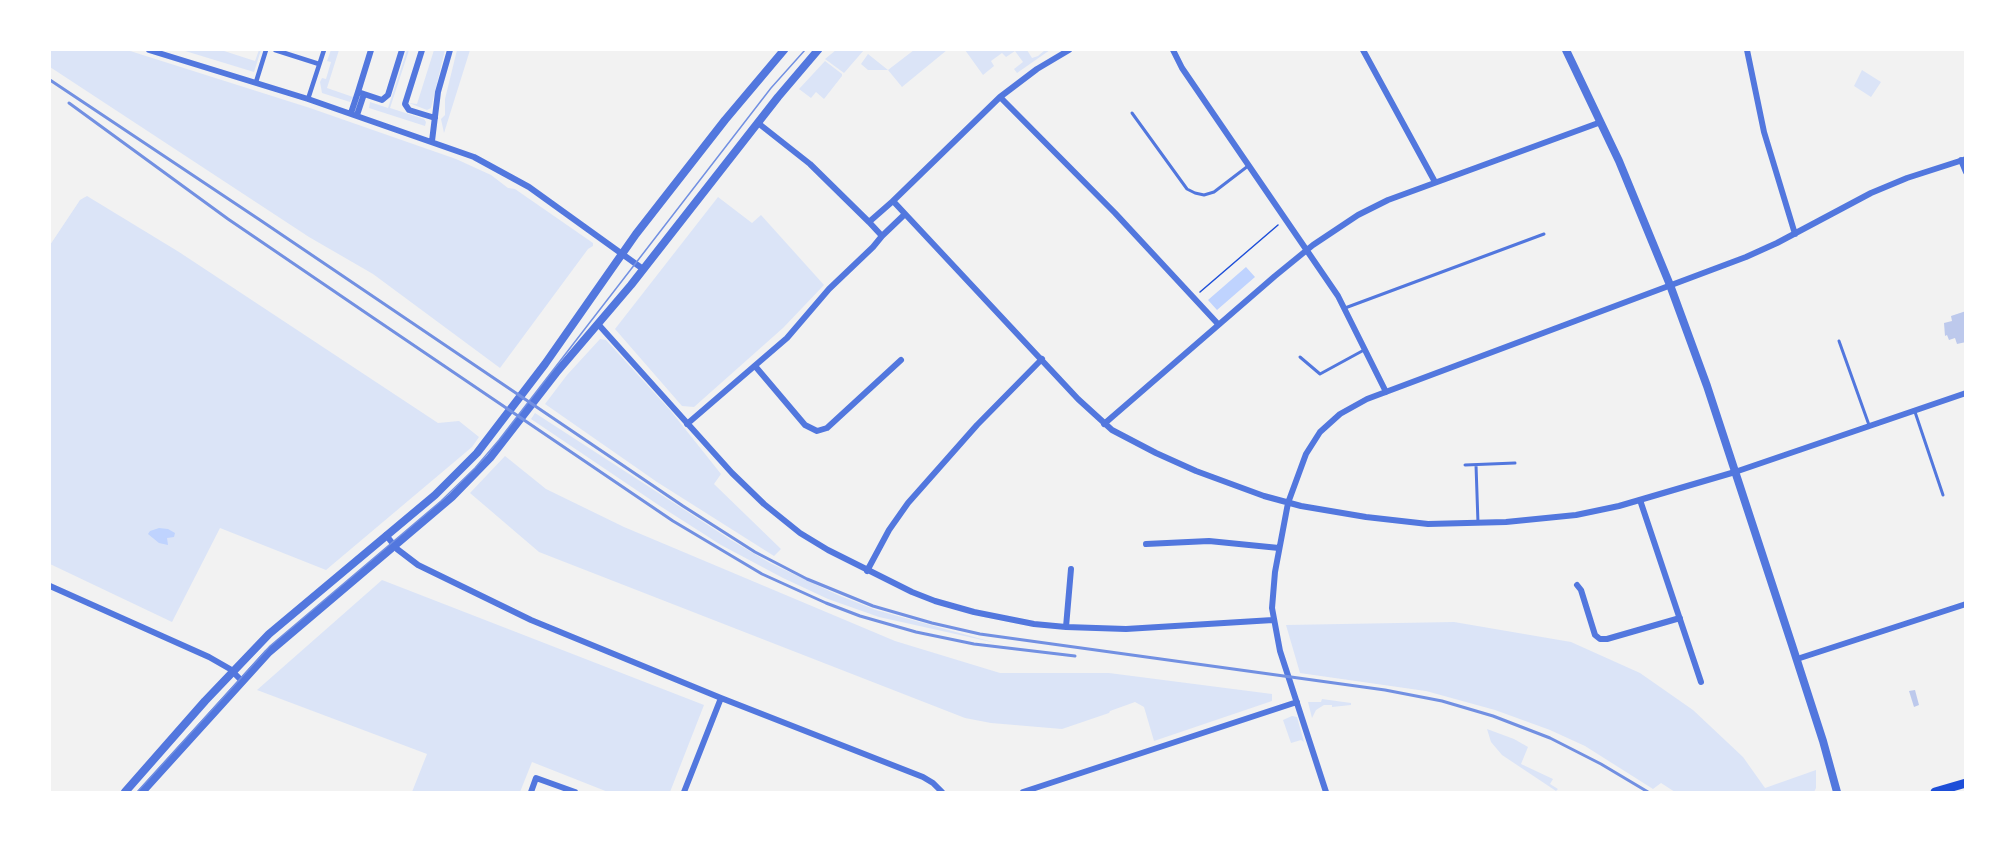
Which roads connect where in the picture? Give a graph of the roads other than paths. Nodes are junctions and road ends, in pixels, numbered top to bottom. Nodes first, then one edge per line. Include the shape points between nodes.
1 (149, 50) edge
2 (266, 50) edge
3 (275, 50) edge
4 (324, 50) edge
5 (371, 50) edge
6 (402, 50) edge
7 (422, 50) edge
8 (450, 50) edge
9 (784, 50) edge
10 (815, 50) edge
11 (1069, 50) edge
12 (1173, 50) edge
13 (1363, 50) edge
14 (1566, 50) edge
15 (1747, 50) edge
16 (319, 64) junction
17 (256, 82) junction
18 (361, 93) junction
19 (1000, 97) junction
20 (308, 99) junction
21 (1132, 113) dead end
22 (354, 114) junction
23 (435, 118) junction
24 (1601, 122) junction
25 (758, 123) junction
26 (432, 141) junction
27 (1963, 159) edge
28 (1249, 165) junction
29 (1965, 172) edge
30 (1435, 182) junction
31 (892, 201) junction
32 (905, 214) junction
33 (869, 222) junction
34 (1544, 234) dead end
35 (1795, 234) junction
36 (882, 236) junction
37 (1307, 250) junction
38 (622, 254) junction
39 (643, 269) junction
40 (1670, 285) junction
41 (1345, 308) junction
42 (598, 324) junction
43 (1218, 324) junction
44 (1839, 341) dead end
45 (1365, 349) junction
46 (1300, 357) dead end
47 (1042, 359) junction
48 (901, 360) dead end
49 (755, 366) junction
50 (1386, 392) junction
51 (1965, 393) edge
52 (1915, 411) junction
53 (687, 424) junction
54 (1104, 424) junction
55 (1870, 426) junction
56 (1515, 463) dead end
57 (1465, 465) dead end
58 (1476, 465) junction
59 (1735, 472) junction
60 (1943, 495) dead end
61 (1640, 500) junction
62 (1288, 503) junction
63 (1478, 523) junction
64 (386, 536) junction
65 (1146, 544) dead end
66 (394, 546) junction
67 (1279, 548) junction
68 (1071, 569) dead end
69 (867, 571) junction
70 (1577, 585) dead end
71 (50, 586) edge
72 (1965, 604) edge
73 (1680, 618) junction
74 (1273, 620) junction
75 (1066, 627) junction
76 (1797, 659) junction
77 (233, 672) junction
78 (242, 681) junction
79 (1701, 681) dead end
80 (721, 698) junction
81 (1297, 702) junction
82 (1965, 783) edge
83 (125, 792) edge
84 (142, 792) edge
85 (531, 792) edge
86 (575, 792) edge
87 (684, 792) edge
88 (942, 792) edge
89 (1023, 792) edge
90 (1326, 792) edge
91 (1837, 792) edge
92 (1935, 792) edge

1 - 17 street
2 - 17 street
3 - 16 street
4 - 16 street
5 - 18 street
6 - 18 street via 387,98
7 - 23 street via 405,104 410,110
8 - 23 street
9 - 38 street via 730,113
10 - 25 street
11 - 19 street
12 - 28 street
13 - 30 street
14 - 24 street
15 - 35 street via 1766,139
16 - 20 street
17 - 20 street
18 - 22 street
19 - 31 street
19 - 43 street via 1090,186
20 - 22 street
21 - 28 lane via 1186,189 1195,193 1214,192
22 - 26 street
23 - 26 street
24 - 30 street
24 - 40 street
25 - 33 street via 810,164
25 - 39 street
26 - 38 street via 513,176
27 - 29 street
27 - 35 street via 1872,193
28 - 37 street
30 - 37 street via 1368,209
31 - 32 street
31 - 33 street
32 - 36 street
32 - 47 street
33 - 36 street
34 - 41 lane
35 - 40 street
36 - 49 street via 787,338
37 - 41 street
37 - 43 street
38 - 39 street
38 - 64 street via 481,449 444,487
39 - 42 street
40 - 50 street
40 - 59 street
41 - 45 street
42 - 53 street
42 - 66 street via 490,458 452,497
43 - 54 street
44 - 55 lane
45 - 46 lane via 1320,374
45 - 50 street
47 - 54 street
47 - 69 street via 977,424 908,503
48 - 49 street via 827,428 817,431 805,425
49 - 53 street
50 - 62 street via 1358,403 1320,432 1306,454
51 - 52 street
52 - 55 street
52 - 60 lane
53 - 69 street via 743,485 779,517
54 - 62 street via 1176,462
55 - 59 street
56 - 58 lane
57 - 58 lane
58 - 63 lane
59 - 61 street
59 - 76 street
61 - 63 street via 1576,515
61 - 73 street
62 - 63 street via 1409,523
62 - 67 street
64 - 66 street
64 - 77 street via 284,621
65 - 67 street via 1209,541
66 - 78 street via 281,641
66 - 80 street via 418,565 531,620
67 - 74 street via 1272,595
68 - 75 street
69 - 75 street via 954,607
70 - 73 street via 1599,639
71 - 77 street via 196,651
72 - 76 street
73 - 79 street
74 - 75 street via 1126,629
74 - 81 street
76 - 91 street
77 - 78 street
77 - 83 street
78 - 84 street
80 - 87 street
80 - 88 street via 923,777
81 - 89 street
81 - 90 street
82 - 92 main road
85 - 86 street via 536,778

